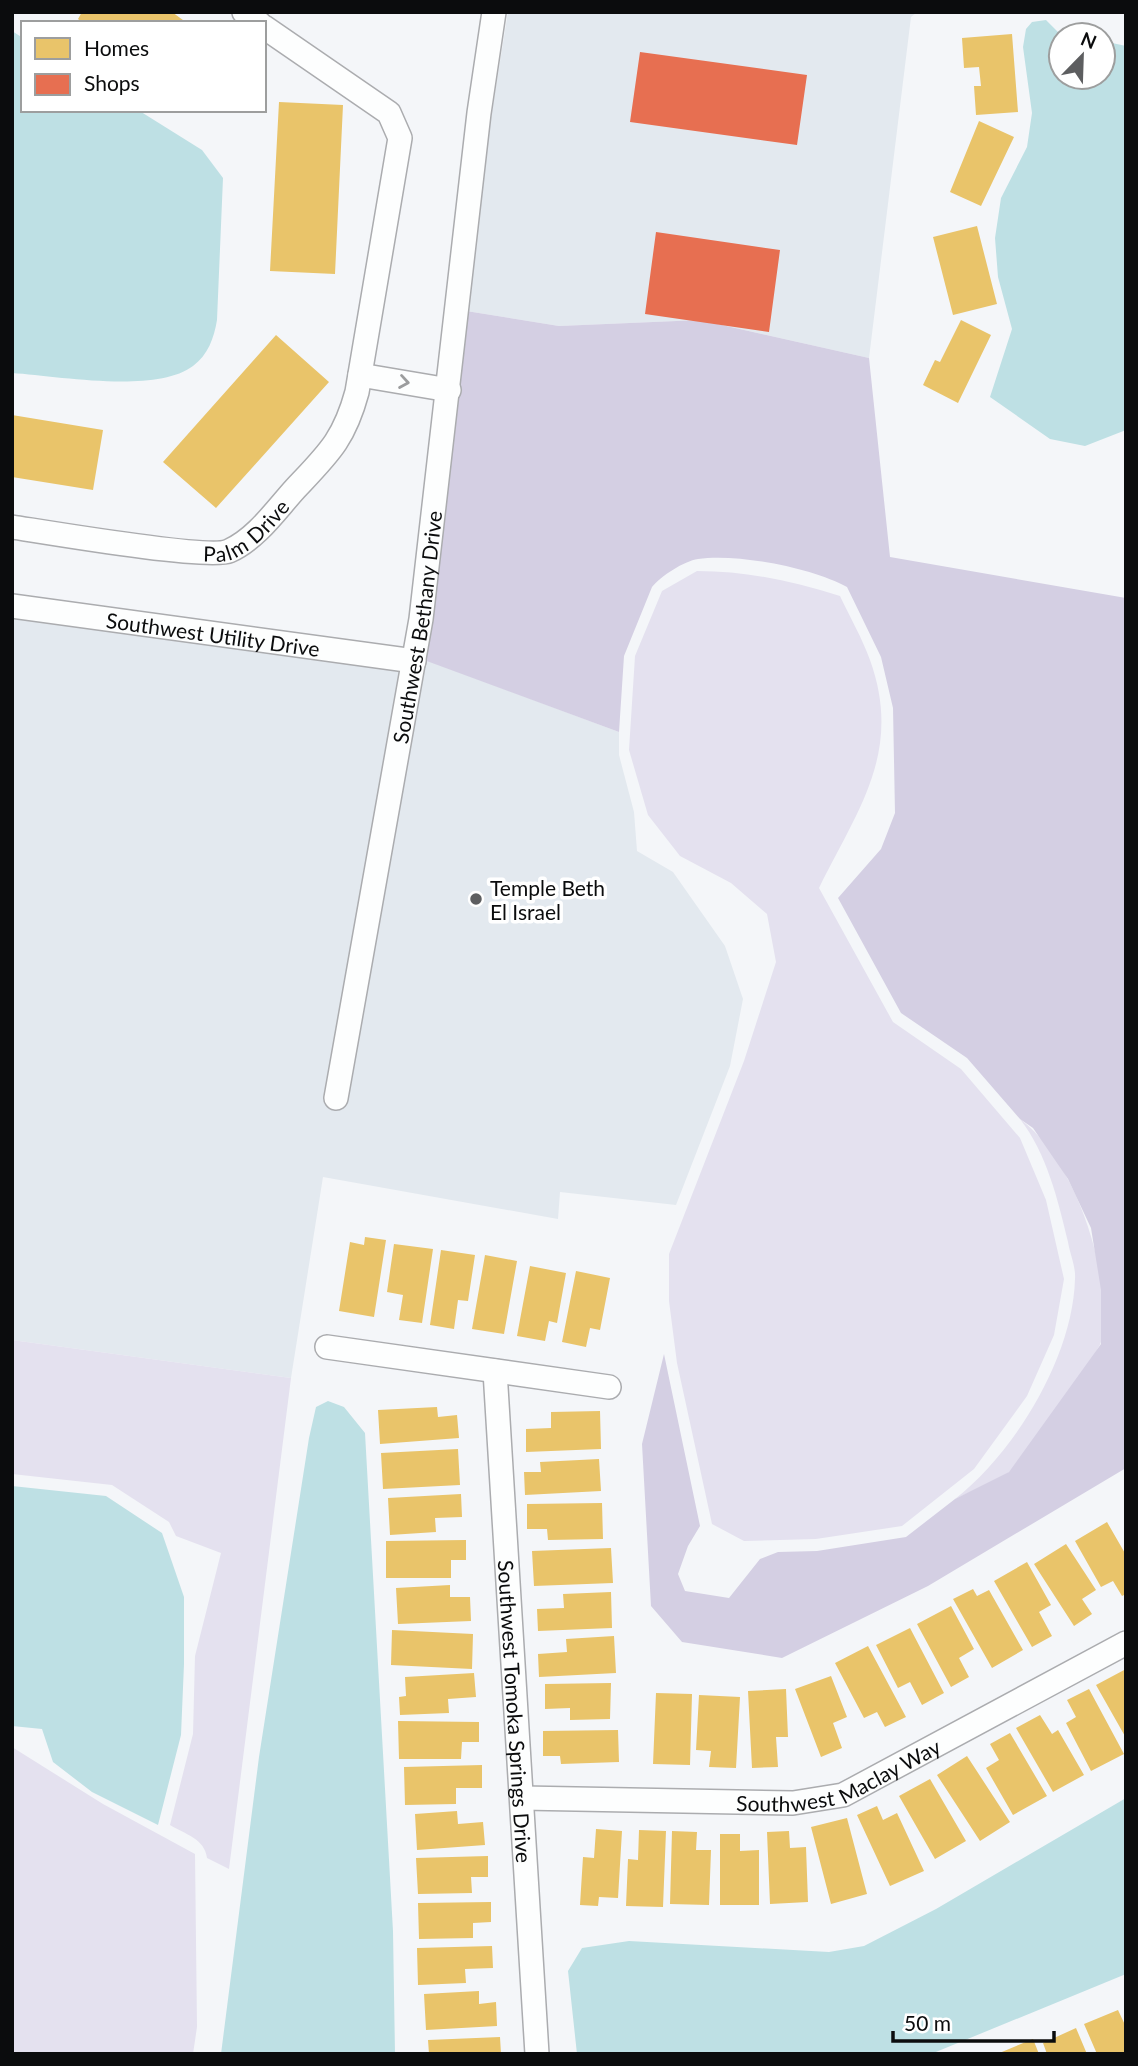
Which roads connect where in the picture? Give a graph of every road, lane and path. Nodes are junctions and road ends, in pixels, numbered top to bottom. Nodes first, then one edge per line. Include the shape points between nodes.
1 (494, 12) edge
2 (510, 12) edge
3 (266, 28) edge
4 (477, 155) junction
5 (360, 375) junction
6 (449, 390) junction
7 (12, 527) edge
8 (12, 606) edge
9 (414, 661) junction
10 (336, 1098) dead end
11 (327, 1347) dead end
12 (495, 1371) junction
13 (609, 1387) dead end
14 (1126, 1643) edge
15 (522, 1798) junction
16 (537, 2054) edge

1 - 4 street, Southwest Bethany Drive
2 - 4 street, Southwest Bethany Drive
3 - 5 street, Palm Drive via 389,113 400,138
4 - 6 street, Southwest Bethany Drive
5 -> 6 street
5 - 7 street, Palm Drive via 348,426 326,457 250,538 227,552 194,552
6 - 9 street, Southwest Bethany Drive
8 - 9 street, Southwest Utility Drive
9 - 10 street, Southwest Bethany Drive
11 - 12 street
12 - 13 street
12 - 15 street, Southwest Tomoka Springs Drive
14 - 15 street, Southwest Maclay Way via 843,1795 793,1803
15 - 16 street, Southwest Tomoka Springs Drive

